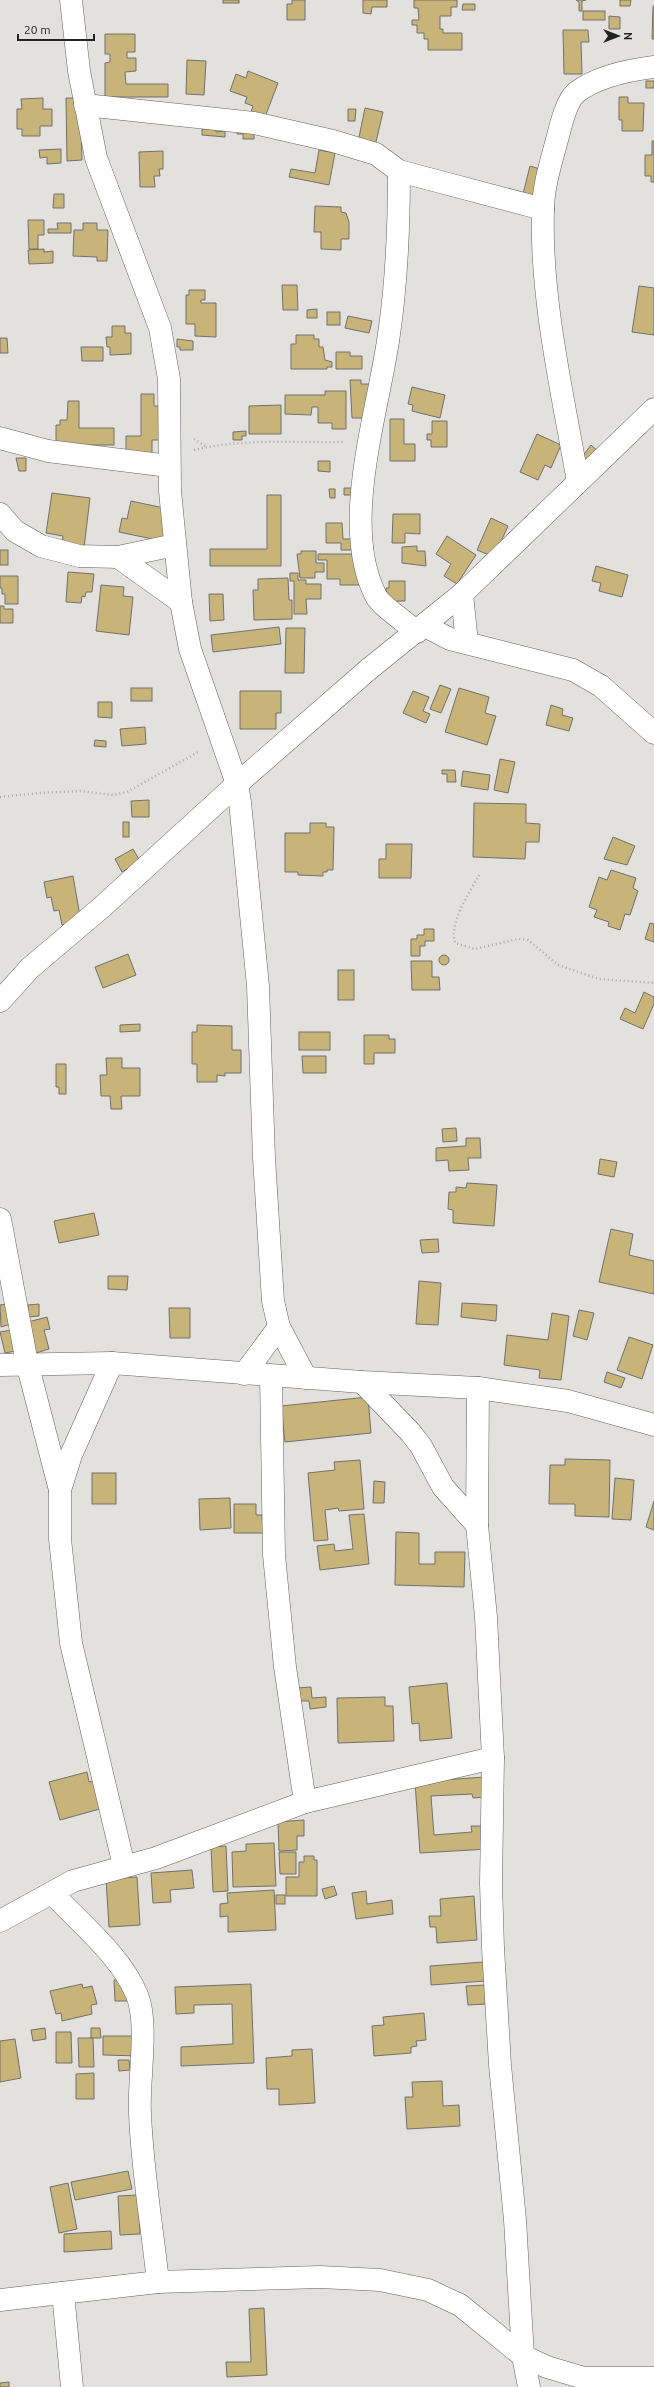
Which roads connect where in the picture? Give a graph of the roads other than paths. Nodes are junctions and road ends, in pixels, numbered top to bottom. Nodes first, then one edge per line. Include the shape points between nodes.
1 (70, 0) edge
2 (654, 67) edge
3 (85, 105) junction
4 (400, 171) junction
5 (543, 209) junction
6 (654, 409) edge
7 (0, 438) edge
8 (169, 462) junction
9 (578, 482) junction
10 (0, 514) edge
11 (175, 545) junction
12 (118, 557) junction
13 (462, 594) junction
14 (181, 602) junction
15 (421, 629) junction
16 (467, 643) junction
17 (654, 733) edge
18 (237, 784) junction
19 (0, 1001) edge
20 (0, 1219) edge
21 (279, 1327) junction
22 (27, 1363) junction
23 (112, 1363) junction
24 (0, 1365) edge
25 (244, 1374) junction
26 (271, 1376) junction
27 (306, 1378) junction
28 (362, 1382) junction
29 (478, 1388) junction
30 (654, 1425) edge
31 (60, 1490) junction
32 (477, 1525) junction
33 (493, 1758) junction
34 (305, 1802) junction
35 (124, 1866) junction
36 (52, 1893) junction
37 (0, 1921) edge
38 (158, 2282) junction
39 (63, 2293) junction
40 (0, 2300) edge
41 (523, 2356) junction
42 (654, 2378) edge
43 (72, 2387) edge
44 (529, 2387) edge

1 - 3 street
2 - 5 street via 627,71 576,92 564,114 551,162
3 - 4 street via 254,123 376,154
3 - 8 street via 96,158 160,328 168,378
4 - 5 street
4 - 15 street via 398,246 389,335 369,441 361,538 365,566 376,598
5 - 9 street via 553,339
6 - 9 street
7 - 8 street via 48,451
8 - 11 street
9 - 13 street
10 - 12 street via 15,531 41,546 79,556
11 - 12 street
11 - 14 street
12 - 14 street
13 - 15 street
13 - 16 street
14 - 18 street via 190,650
15 - 16 street
15 - 18 street via 369,669
16 - 17 street via 573,670 601,686
18 - 19 street via 102,907 30,968
18 - 21 street via 258,986 272,1293
20 - 22 street
21 - 25 street
21 - 27 street
22 - 23 street
22 - 24 street
22 - 31 street
23 - 25 street
23 - 31 street via 71,1455
25 - 26 street
26 - 27 street
26 - 34 street via 274,1555 285,1667
27 - 28 street
28 - 29 street
28 - 32 street via 414,1436 443,1487
29 - 30 street via 568,1401
29 - 32 street
31 - 35 street via 60,1539 71,1643
32 - 33 street via 486,1617
33 - 34 street
33 - 41 street via 493,1948
34 - 35 street via 156,1858
35 - 36 street via 73,1881
36 - 37 street
36 - 38 street via 128,1974 138,1997 142,2019 140,2113
38 - 39 street
38 - 41 street via 320,2277 380,2280 428,2290 460,2305
39 - 40 street
39 - 43 street
41 - 42 street via 547,2367 584,2378
41 - 44 street

